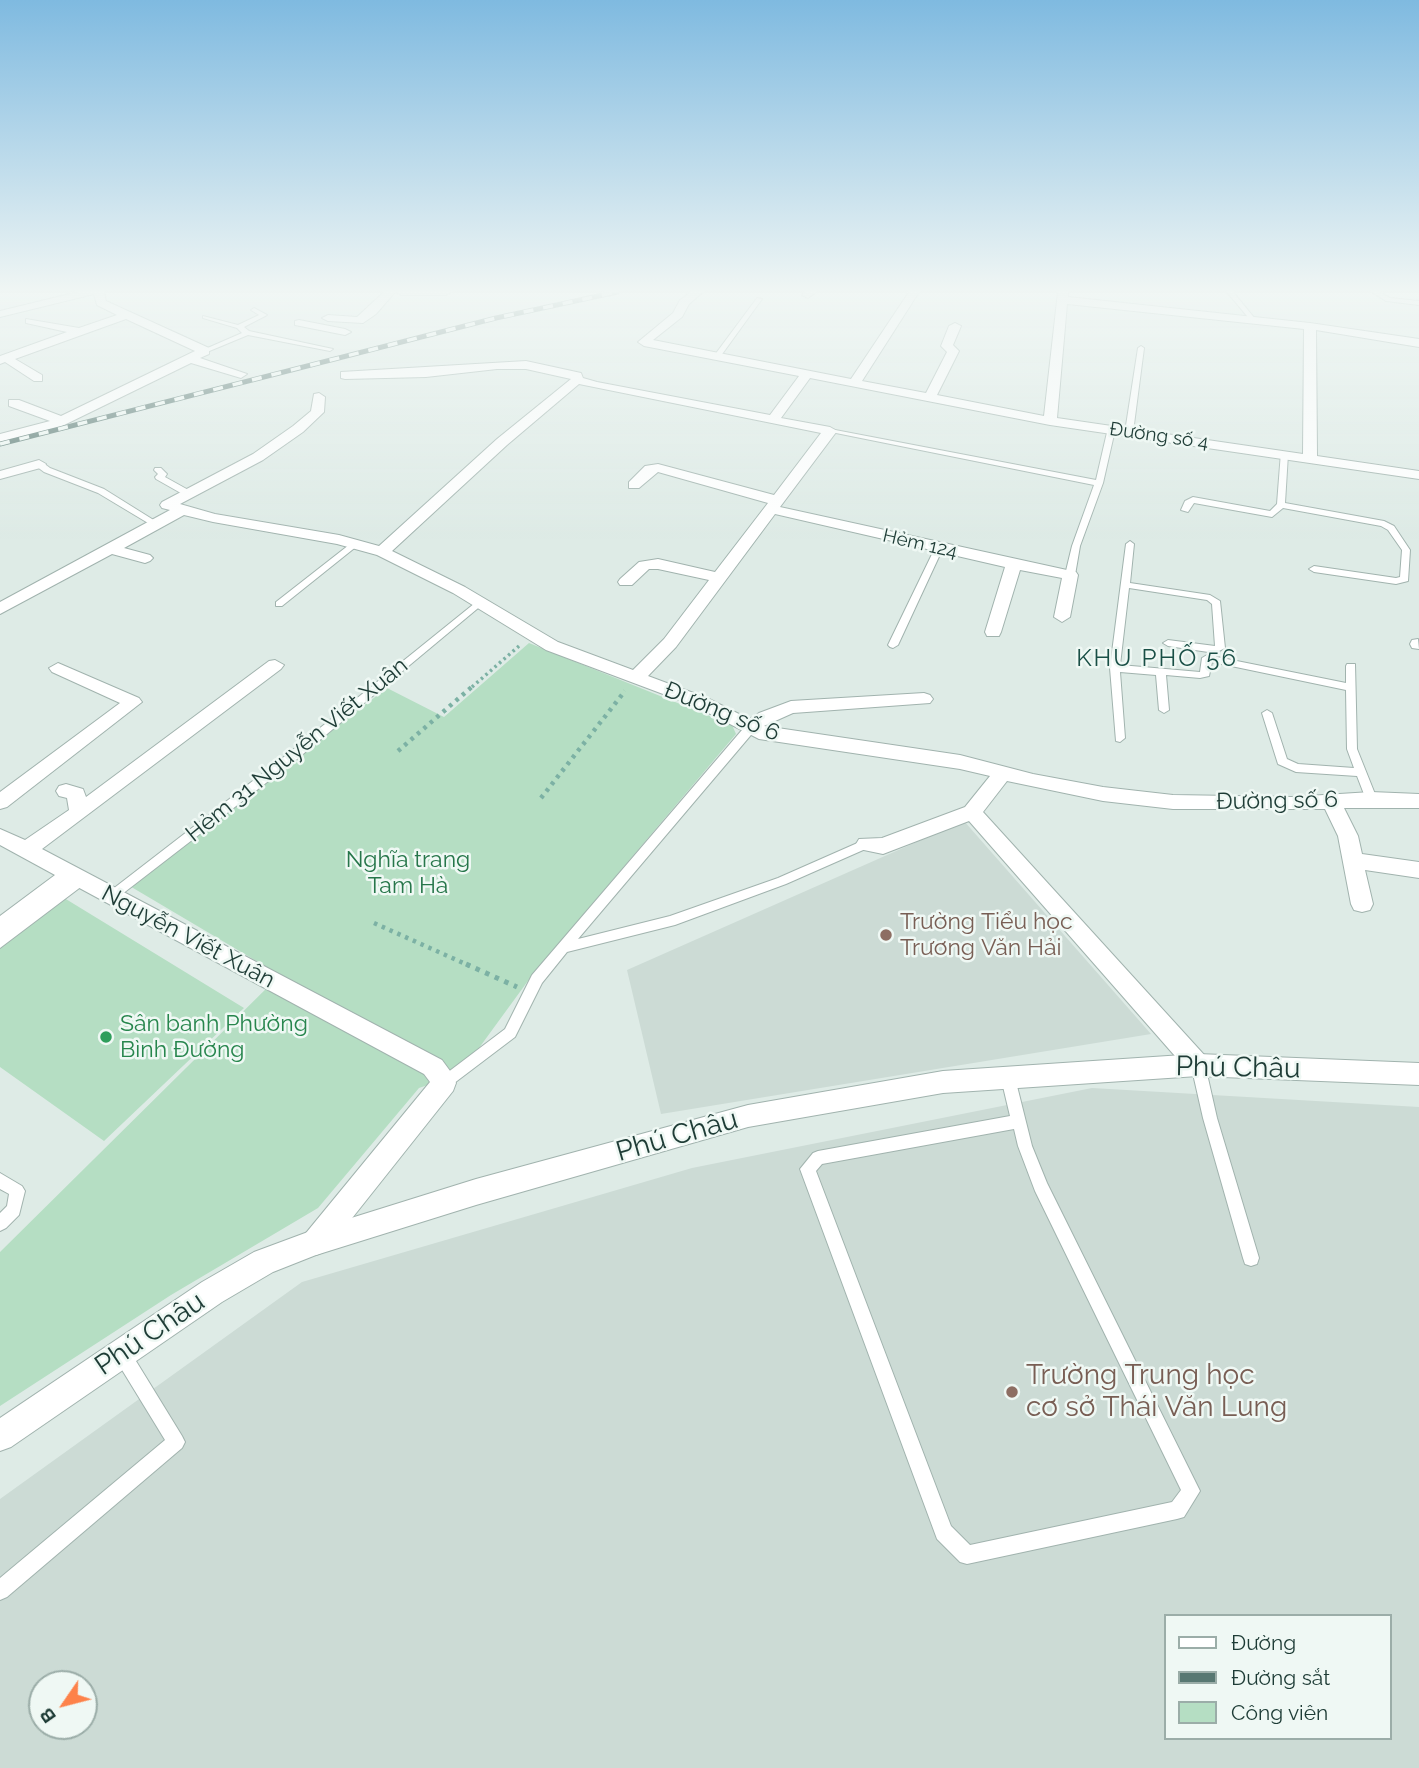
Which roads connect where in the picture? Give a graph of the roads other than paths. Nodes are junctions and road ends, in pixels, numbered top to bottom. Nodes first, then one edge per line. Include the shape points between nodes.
1 (32, 375) edge
2 (159, 375) edge
3 (571, 375) edge
4 (806, 375) edge
5 (815, 375) edge
6 (860, 375) edge
7 (941, 375) edge
8 (1055, 375) edge
9 (1137, 375) edge
10 (1310, 375) edge
11 (38, 378) dead end
12 (577, 380) junction
13 (855, 382) junction
14 (319, 397) dead end
15 (930, 397) junction
16 (14, 403) dead end
17 (773, 420) junction
18 (62, 421) junction
19 (1050, 421) junction
20 (1111, 430) junction
21 (830, 431) junction
22 (1129, 432) junction
23 (0, 438) edge
24 (1284, 454) junction
25 (1310, 457) junction
26 (39, 464) joint
27 (158, 470) dead end
28 (0, 475) edge
29 (1419, 475) edge
30 (1099, 483) junction
31 (634, 485) dead end
32 (189, 494) junction
33 (775, 505) junction
34 (1280, 505) junction
35 (1185, 510) dead end
36 (180, 511) junction
37 (156, 524) junction
38 (354, 544) junction
39 (1130, 544) dead end
40 (939, 548) junction
41 (111, 549) junction
42 (382, 552) junction
43 (145, 558) dead end
44 (1014, 564) junction
45 (1314, 569) dead end
46 (1070, 575) junction
47 (719, 578) junction
48 (626, 582) dead end
49 (1125, 585) junction
50 (480, 602) junction
51 (3, 604) edge
52 (279, 604) dead end
53 (1062, 617) dead end
54 (993, 632) dead end
55 (1168, 643) dead end
56 (893, 645) dead end
57 (275, 665) dead end
58 (1351, 666) dead end
59 (58, 668) dead end
60 (1115, 668) junction
61 (1161, 672) junction
62 (636, 678) junction
63 (1349, 687) junction
64 (924, 699) dead end
65 (1164, 710) dead end
66 (1267, 713) dead end
67 (752, 726) junction
68 (1120, 738) dead end
69 (1358, 772) junction
70 (1003, 773) junction
71 (66, 792) dead end
72 (1371, 799) junction
73 (1419, 801) edge
74 (0, 802) edge
75 (1331, 802) junction
76 (972, 812) junction
77 (79, 813) junction
78 (0, 836) edge
79 (866, 844) joint
80 (25, 850) junction
81 (1355, 861) junction
82 (1419, 870) edge
83 (77, 877) junction
84 (113, 895) junction
85 (1362, 904) dead end
86 (0, 928) edge
87 (0, 943) edge
88 (564, 948) junction
89 (1198, 1065) junction
90 (1419, 1074) edge
91 (1008, 1078) junction
92 (444, 1083) junction
93 (1019, 1121) junction
94 (0, 1180) edge
95 (0, 1223) edge
96 (316, 1242) junction
97 (1251, 1258) dead end
98 (122, 1354) junction
99 (0, 1436) edge
100 (0, 1590) edge

1 - 11 street
2 - 18 street
3 - 12 street
4 - 17 street
5 - 13 street, Đường số 4
6 - 13 street
7 - 15 street
8 - 19 street
9 - 22 lane
10 - 25 street
12 - 17 street
12 - 42 street
13 - 15 street, Đường số 4
14 - 32 street via 317,412 298,429 258,457
15 - 19 street, Đường số 4
16 - 18 street
17 - 21 street
18 - 23 street
19 - 20 street, Đường số 4
20 - 22 street, Đường số 4
20 - 30 lane
21 - 30 lane
21 - 33 street
22 - 24 street, Đường số 4
24 - 25 street, Đường số 4
24 - 34 lane
25 - 29 street, Đường số 4
26 - 28 street
26 - 37 lane via 102,491
27 - 32 lane via 163,474 159,477
30 - 46 lane
31 - 33 street, Hẻm 124 via 650,469 658,468
32 - 36 street via 167,505
33 - 40 street, Hẻm 124
33 - 47 street
34 - 35 lane via 1272,514 1193,500
34 - 45 lane via 1384,524 1406,550 1405,579 1396,581
36 - 37 street
36 - 38 street, Đường số 6
37 - 41 street
38 - 42 street, Đường số 6
38 - 52 lane
39 - 49 lane
40 - 44 street, Hẻm 124
40 - 56 lane
41 - 43 street
41 - 51 street
42 - 50 street, Đường số 6
44 - 46 street, Hẻm 124
44 - 54 street
46 - 53 street
47 - 48 street via 658,564 645,565
47 - 62 street via 670,643
49 - 55 lane via 1210,598 1217,603 1220,649
49 - 60 lane
50 - 62 street, Đường số 6 via 582,659
50 - 84 lane, Hẻm 31 Nguyễn Viết Xuân via 293,757
57 - 77 street
58 - 63 lane
59 - 74 street via 134,702
60 - 61 lane
60 - 68 lane
61 - 63 lane via 1203,675 1207,658
61 - 65 lane
62 - 67 street, Đường số 6
63 - 69 lane via 1352,749
64 - 67 street via 791,707
66 - 69 lane via 1282,761 1296,768
67 - 70 street, Đường số 6 via 766,735 960,762
67 - 88 lane
69 - 72 lane
70 - 75 street, Đường số 6 via 1103,794 1173,802
70 - 76 street
71 - 77 street via 76,794
72 - 73 street, Đường số 6
72 - 75 street, Đường số 6
75 - 81 street
76 - 79 street via 883,846
76 - 89 street
77 - 80 street
78 - 80 street, Nguyễn Viết Xuân
79 - 88 lane via 782,881 671,921
80 - 83 street, Nguyễn Viết Xuân
81 - 82 street
81 - 85 street
83 - 84 street, Nguyễn Viết Xuân
83 - 86 street
83 - 87 lane
84 - 92 street, Nguyễn Viết Xuân via 433,1067
88 - 92 lane via 537,979 510,1033
89 - 90 street, Phú Châu
89 - 91 street, Phú Châu
89 - 97 lane
91 - 93 lane
91 - 96 street, Phú Châu via 943,1082 748,1116
92 - 96 street
93 - 93 lane via 1040,1186 1191,1491 1177,1510 967,1555 944,1532 808,1169 818,1158
94 - 95 lane via 17,1191 14,1210
96 - 98 street, Phú Châu via 264,1262 212,1292
98 - 99 street, Phú Châu
98 - 100 lane via 176,1442

